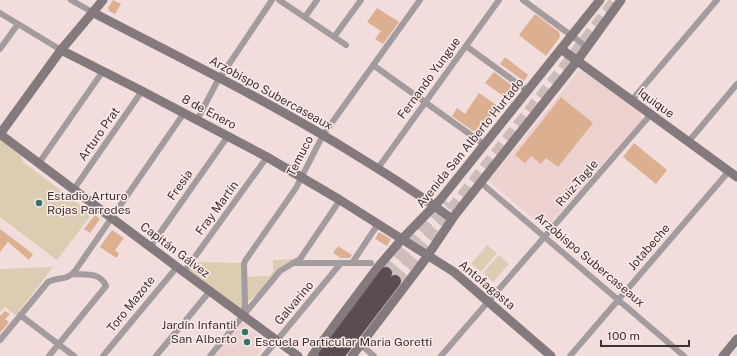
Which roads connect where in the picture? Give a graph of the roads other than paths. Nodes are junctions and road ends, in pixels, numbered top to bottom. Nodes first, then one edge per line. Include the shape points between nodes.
1 (71, 0) edge
2 (103, 0) edge
3 (272, 0) edge
4 (279, 0) edge
5 (317, 0) edge
6 (361, 0) edge
7 (420, 0) edge
8 (499, 0) edge
9 (523, 0) edge
10 (600, 0) edge
11 (621, 0) edge
12 (717, 0) edge
13 (92, 12) junction
14 (0, 13) edge
15 (305, 17) junction
16 (18, 24) junction
17 (572, 36) junction
18 (334, 37) junction
19 (346, 45) dead end
20 (466, 46) junction
21 (587, 47) junction
22 (0, 49) edge
23 (561, 49) junction
24 (61, 50) junction
25 (577, 61) junction
26 (373, 65) junction
27 (103, 71) junction
28 (220, 78) junction
29 (737, 84) edge
30 (142, 91) junction
31 (528, 91) junction
32 (632, 100) junction
33 (425, 103) junction
34 (184, 113) junction
35 (651, 114) junction
36 (197, 120) junction
37 (0, 134) edge
38 (323, 135) junction
39 (228, 136) junction
40 (689, 141) junction
41 (485, 145) junction
42 (267, 157) junction
43 (39, 163) junction
44 (378, 168) junction
45 (729, 170) junction
46 (302, 176) junction
47 (737, 176) edge
48 (480, 182) junction
49 (74, 189) junction
50 (340, 200) junction
51 (436, 206) junction
52 (112, 218) junction
53 (452, 219) junction
54 (378, 224) junction
55 (544, 237) junction
56 (402, 239) junction
57 (434, 246) junction
58 (150, 247) junction
59 (428, 256) junction
60 (293, 263) junction
61 (341, 263) junction
62 (352, 263) junction
63 (371, 263) dead end
64 (442, 263) junction
65 (180, 269) junction
66 (73, 274) junction
67 (210, 291) junction
68 (618, 300) junction
69 (488, 301) junction
70 (20, 315) junction
71 (243, 316) junction
72 (737, 339) edge
73 (0, 340) edge
74 (277, 341) junction
75 (360, 344) junction
76 (58, 345) junction
77 (49, 356) edge
78 (74, 356) edge
79 (103, 356) edge
80 (156, 356) edge
81 (210, 356) edge
82 (264, 356) edge
83 (298, 356) edge
84 (312, 356) edge
85 (324, 356) edge
86 (338, 356) edge
87 (352, 356) edge
88 (374, 356) edge
89 (441, 356) edge
90 (551, 356) edge
91 (570, 356) edge
92 (684, 356) edge
93 (723, 356) edge

1 - 13 street, Arzobispo Subercaseaux
2 - 13 street
3 - 28 street
4 - 15 street
5 - 15 street
6 - 18 street
7 - 26 street, Temuco
8 - 20 street, Fernando Yungue
9 - 17 street
10 - 17 street, Avenida San Alberto Hurtado
11 - 21 street
12 - 32 street
13 - 24 street
13 - 28 street, Arzobispo Subercaseaux
14 - 16 street, 8 de Enero
15 - 18 street
16 - 22 street
16 - 24 street, 8 de Enero
17 - 21 street
17 - 23 street, Avenida San Alberto Hurtado
18 - 19 street
20 - 31 street
20 - 33 street, Fernando Yungue
21 - 25 street
23 - 25 street, Iquique
23 - 31 street, Avenida San Alberto Hurtado
24 - 27 street, 8 de Enero
24 - 37 street
25 - 32 street, Iquique
25 - 48 street
26 - 33 street
26 - 38 street, Temuco
27 - 30 street, 8 de Enero
27 - 43 street
28 - 36 street
28 - 38 street, Arzobispo Subercaseaux
29 - 40 street
30 - 34 street, 8 de Enero
30 - 49 street, Arturo Prat
31 - 41 street, Avenida San Alberto Hurtado
32 - 35 street, Iquique
33 - 41 street
33 - 44 street, Fernando Yungue
34 - 36 street, 8 de Enero
34 - 52 street
35 - 40 street, Iquique
35 - 55 street, Ruiz-Tagle
36 - 39 street, 8 de Enero
37 - 43 street, Capitán Gálvez
38 - 44 street, Arzobispo Subercaseaux
38 - 46 street, Temuco
39 - 42 street, 8 de Enero
39 - 58 street, Fresia
40 - 45 street, Iquique
41 - 51 street, Avenida San Alberto Hurtado
42 - 46 street, 8 de Enero
42 - 65 street, Fray Martín
43 - 49 street, Capitán Gálvez
44 - 51 street, Arzobispo Subercaseaux
45 - 47 street, Iquique
45 - 68 street, Jotabeche
46 - 50 street, 8 de Enero
46 - 71 street, Temuco via 244,264
48 - 53 street
48 - 55 street, Arzobispo Subercaseaux
49 - 52 street, Capitán Gálvez
50 - 54 street, 8 de Enero
50 - 60 street via 300,259
51 - 53 street, Arzobispo Subercaseaux
51 - 56 street, Avenida San Alberto Hurtado
52 - 58 street, Capitán Gálvez
52 - 66 street
53 - 57 street
54 - 56 street, 8 de Enero
54 - 62 street
55 - 68 street, Arzobispo Subercaseaux
55 - 69 street, Ruiz-Tagle
56 - 59 street, Antofagasta
56 - 84 street, Avenida San Alberto Hurtado
57 - 59 street
57 - 64 street
58 - 65 street, Capitán Gálvez
59 - 64 street, Antofagasta
59 - 75 street
60 - 61 street
60 - 71 street via 280,271
61 - 62 street
61 - 74 street, Galvarino
62 - 63 street
64 - 69 street, Antofagasta
65 - 67 street, Capitán Gálvez
65 - 79 street, Toro Mazote
66 - 70 street via 48,282
66 - 76 street via 98,276 104,280 106,286
67 - 71 street, Capitán Gálvez
67 - 80 street
68 - 91 street, Jotabeche
68 - 92 street, Arzobispo Subercaseaux
69 - 89 street, Ruiz-Tagle
69 - 90 street, Antofagasta
70 - 73 street
70 - 76 street
71 - 74 street, Capitán Gálvez
71 - 81 street
72 - 93 street
74 - 82 street, Galvarino
74 - 83 street, Capitán Gálvez
75 - 87 street
75 - 88 street
76 - 77 street
76 - 78 street
85 - 86 highway via 391,277

